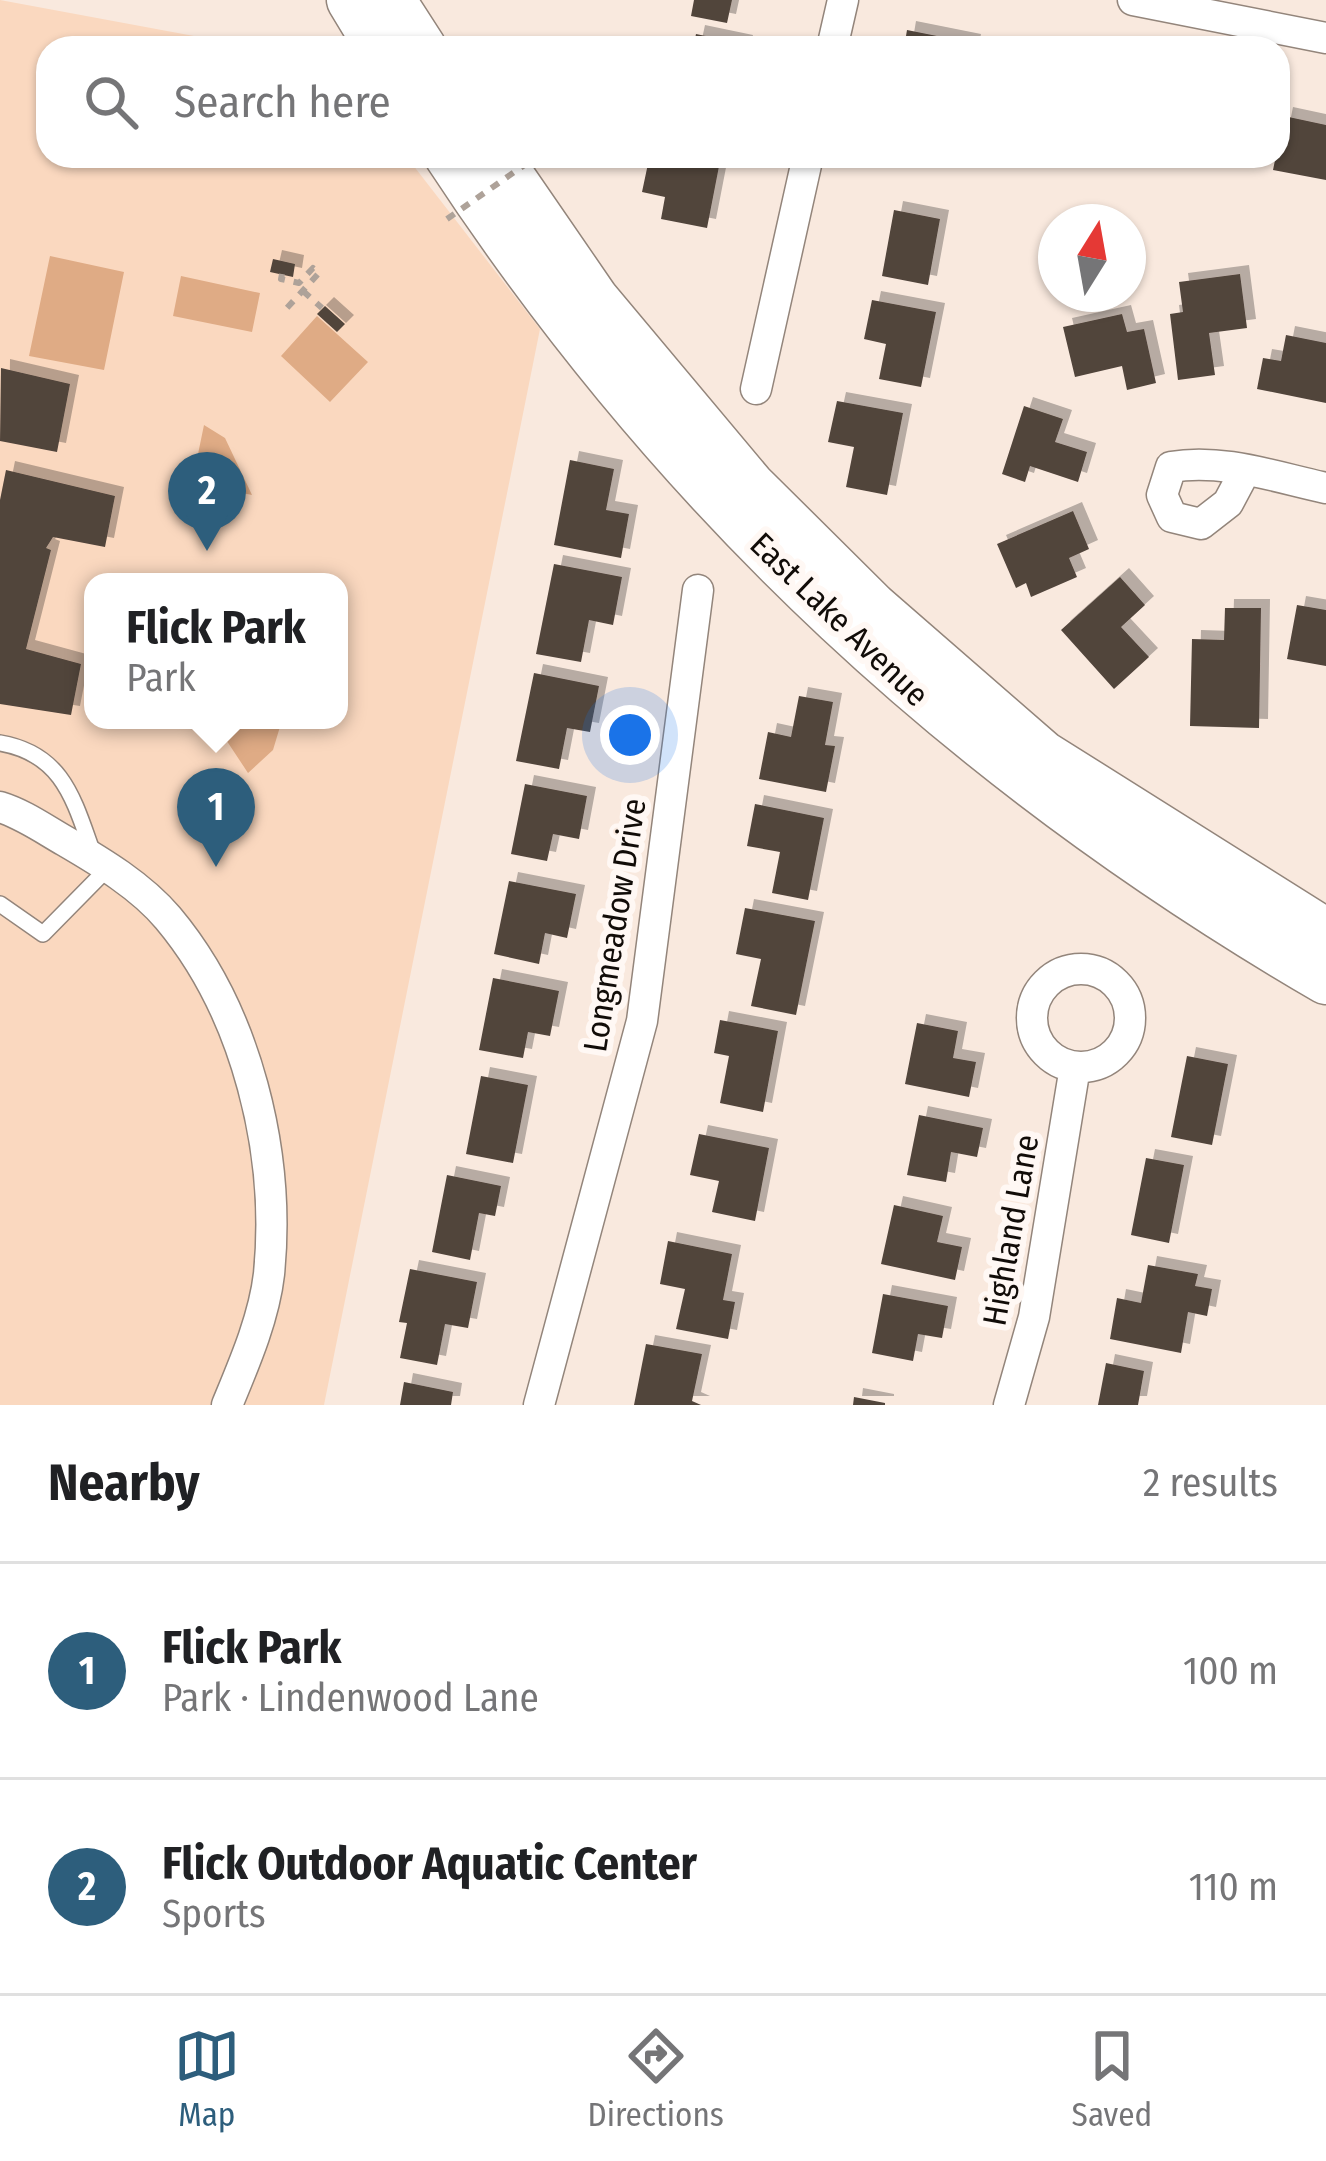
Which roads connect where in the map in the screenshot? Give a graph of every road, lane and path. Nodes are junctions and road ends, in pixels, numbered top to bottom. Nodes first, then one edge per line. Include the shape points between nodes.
1 (351, 0) edge
2 (391, 0) edge
3 (843, 0) edge
4 (1133, 0) edge
5 (373, 36) edge
6 (414, 36) edge
7 (835, 36) edge
8 (1326, 38) edge
9 (458, 168) edge
10 (503, 168) edge
11 (521, 168) edge
12 (805, 168) edge
13 (447, 219) dead end
14 (282, 274) dead end
15 (302, 291) junction
16 (322, 308) dead end
17 (286, 310) dead end
18 (756, 389) dead end
19 (1245, 471) dead end
20 (1326, 488) edge
21 (698, 590) dead end
22 (0, 743) edge
23 (0, 806) edge
24 (102, 863) junction
25 (0, 904) edge
26 (1326, 933) edge
27 (1326, 980) edge
28 (1075, 1067) dead end
29 (227, 1405) edge
30 (539, 1405) edge
31 (1009, 1405) edge

1 - 5 main road
2 - 6 main road
3 - 7 street
4 - 8 street
9 - 27 main road, East Lake Avenue via 633,409 874,655 1021,781
10 - 13 path, bridge
11 - 26 main road, East Lake Avenue via 595,301 749,485 873,607 1043,754
12 - 18 street
14 - 15 path via 299,283 313,268 319,273
15 - 16 path
15 - 17 path
19 - 20 street
21 - 30 street, Longmeadow Drive via 642,1021
22 - 24 lane via 46,759
23 - 24 street
24 - 25 lane via 43,934
24 - 29 street via 168,918 247,1061 261,1133 269,1275
28 - 31 street, Highland Lane via 1034,1316

